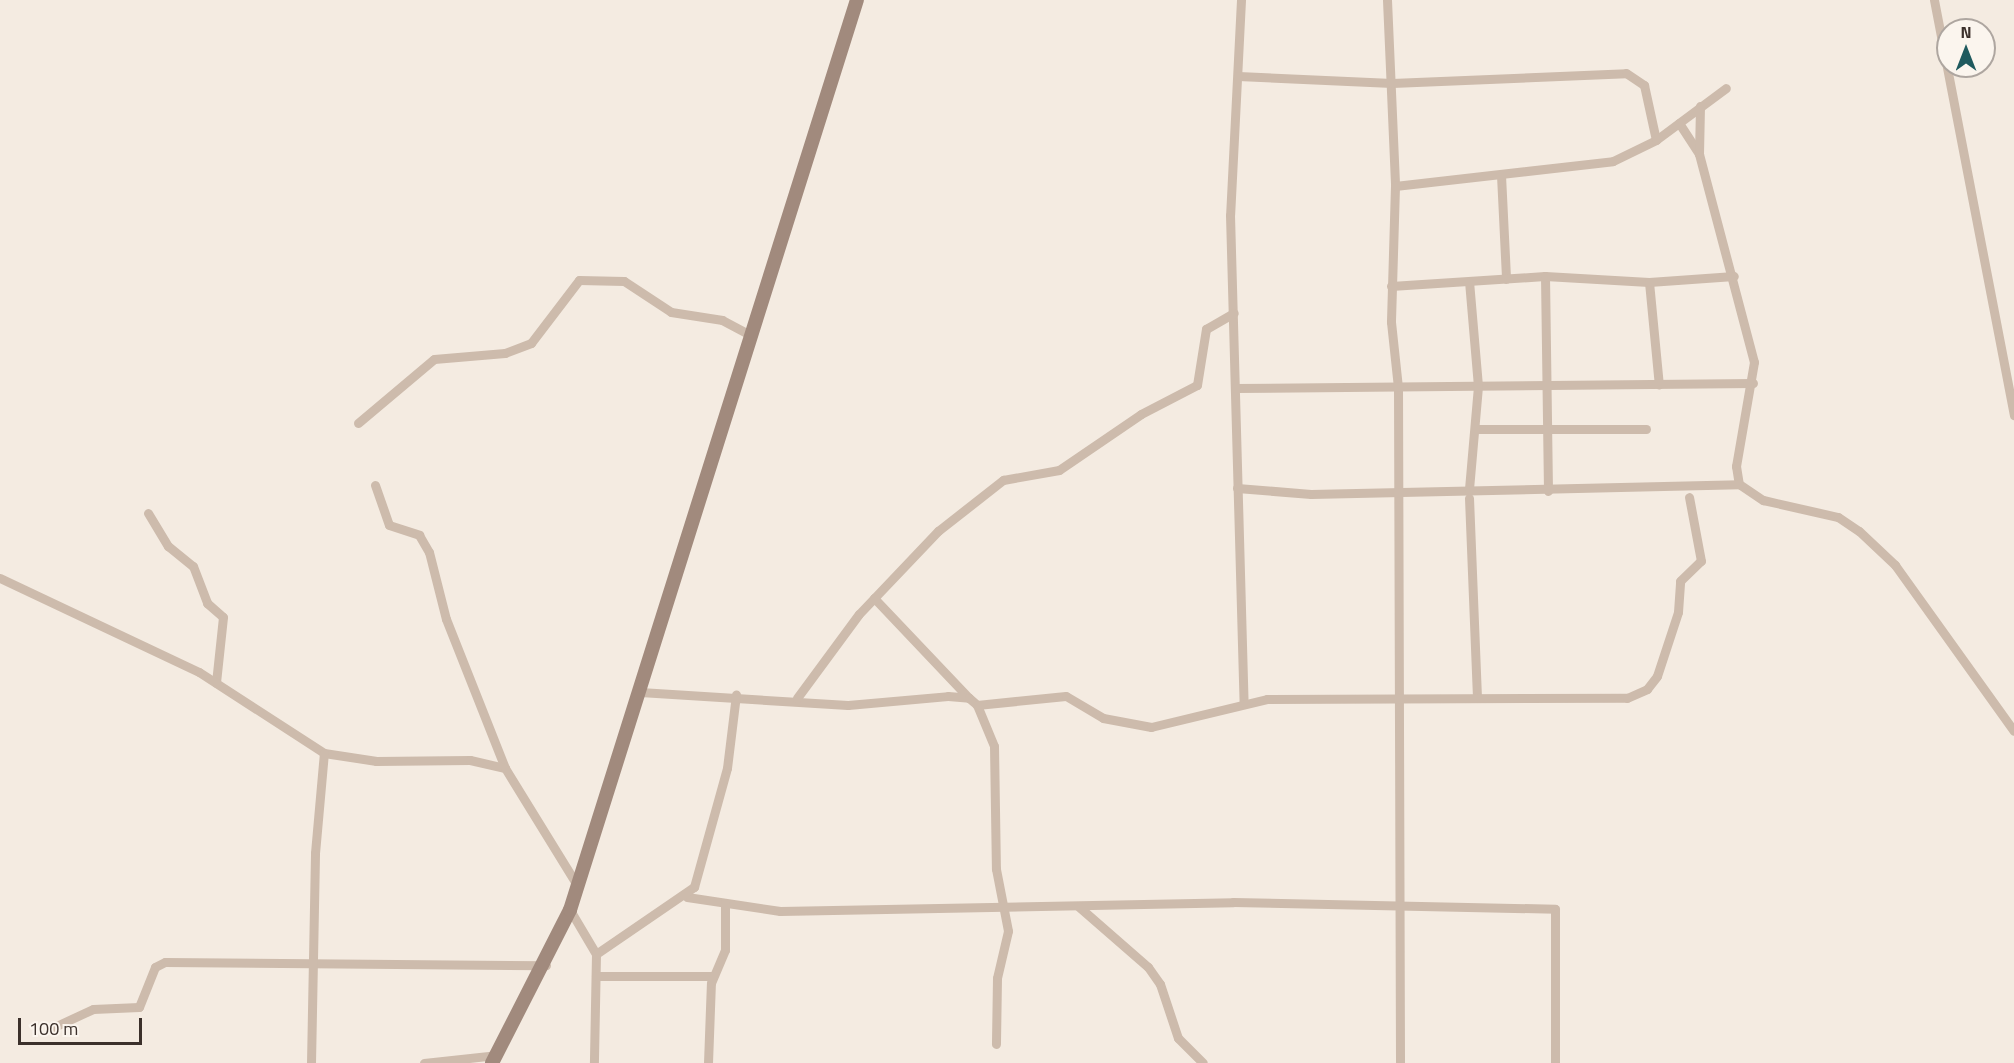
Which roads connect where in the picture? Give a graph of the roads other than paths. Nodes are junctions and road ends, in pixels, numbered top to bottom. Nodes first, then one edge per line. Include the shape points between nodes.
1 (857, 0) edge
2 (1240, 0) edge
3 (1387, 0) edge
4 (1934, 0) edge
5 (1238, 76) junction
6 (1392, 83) junction
7 (1726, 88) dead end
8 (1700, 106) junction
9 (1679, 123) junction
10 (1656, 140) junction
11 (1699, 154) junction
12 (1501, 175) junction
13 (1395, 186) junction
14 (1545, 276) junction
15 (1734, 276) junction
16 (1506, 279) junction
17 (1469, 282) junction
18 (1649, 282) junction
19 (1391, 286) junction
20 (1234, 313) junction
21 (750, 335) junction
22 (1753, 383) junction
23 (1545, 384) junction
24 (1478, 386) junction
25 (1659, 386) junction
26 (1398, 387) junction
27 (1235, 388) junction
28 (2014, 415) edge
29 (358, 423) dead end
30 (1476, 429) junction
31 (1646, 429) dead end
32 (1546, 430) junction
33 (1739, 484) junction
34 (375, 485) dead end
35 (1237, 488) junction
36 (1398, 490) junction
37 (1548, 490) junction
38 (1469, 494) junction
39 (1689, 497) dead end
40 (148, 513) dead end
41 (0, 578) edge
42 (874, 598) junction
43 (216, 683) junction
44 (640, 692) junction
45 (736, 695) junction
46 (1398, 696) junction
47 (797, 698) junction
48 (969, 698) junction
49 (1477, 698) junction
50 (1244, 704) junction
51 (977, 705) junction
52 (2014, 731) edge
53 (324, 753) junction
54 (506, 768) junction
55 (577, 885) junction
56 (687, 897) junction
57 (725, 903) junction
58 (1078, 906) junction
59 (1003, 907) junction
60 (1401, 909) junction
61 (570, 910) junction
62 (596, 954) junction
63 (546, 965) junction
64 (314, 966) junction
65 (596, 976) junction
66 (712, 976) junction
67 (52, 1028) dead end
68 (996, 1044) dead end
69 (494, 1059) edge
70 (311, 1063) edge
71 (424, 1063) edge
72 (594, 1063) edge
73 (708, 1063) edge
74 (1203, 1063) edge
75 (1400, 1063) edge
76 (1555, 1063) edge

1 - 21 main road
2 - 5 street
3 - 6 street
4 - 28 street
5 - 6 street
5 - 20 street via 1230,215
6 - 10 street via 1626,73 1644,85
6 - 13 street
7 - 8 street
8 - 9 street
8 - 11 street
9 - 10 street
9 - 11 street
10 - 12 street via 1613,161
11 - 15 street
12 - 13 street
12 - 16 street
13 - 19 street
14 - 16 street
14 - 18 street
14 - 23 street
15 - 18 street
15 - 22 street via 1753,355
16 - 17 street
17 - 19 street
17 - 24 street
18 - 25 street
19 - 26 street
20 - 27 street
20 - 42 street via 1204,333 1197,385 1141,414 1059,470 1003,480 938,531
21 - 29 street via 722,320 671,312 624,281 579,280 531,343 505,353 434,359
21 - 44 main road
22 - 25 street
22 - 33 street via 1736,466
23 - 24 street
23 - 25 street
23 - 32 street
24 - 26 street
24 - 30 street
26 - 27 street
26 - 36 street
27 - 35 street
30 - 32 street
30 - 38 street
31 - 32 street
32 - 37 street
33 - 37 street
33 - 52 street via 1763,500 1829,514 1860,531 1895,565
34 - 54 street via 389,525 419,535 429,552 446,619
35 - 36 street via 1311,494
35 - 50 street
36 - 38 street
36 - 46 street
37 - 38 street
38 - 49 street
39 - 49 street via 1701,561 1681,577 1677,614 1657,676 1647,689 1616,698
40 - 43 street via 168,546 193,566 207,603 223,616
41 - 43 street via 132,637
42 - 47 street
42 - 48 street
43 - 53 street
44 - 45 street
44 - 55 main road
45 - 47 street
45 - 56 street via 727,768 697,881
46 - 49 street
46 - 50 street
46 - 60 street
47 - 48 street via 848,705 930,696
48 - 51 street
50 - 51 street via 1151,727 1103,718 1066,696
51 - 59 street via 994,746 994,832
53 - 54 street via 376,761 470,760
53 - 64 street
54 - 55 street
55 - 61 main road
56 - 57 street
56 - 62 street via 660,906
57 - 59 street via 780,911
57 - 66 street via 725,950
58 - 59 street
58 - 60 street via 1233,902
58 - 74 street via 1148,967 1160,984 1178,1038
59 - 68 street via 1008,941 998,978
60 - 75 street
60 - 76 street via 1555,909
61 - 62 street
61 - 63 main road
62 - 65 street
63 - 64 street
63 - 69 main road
64 - 67 street via 165,962 155,967 139,1007 93,1009
64 - 70 street
65 - 66 street
65 - 72 street
66 - 73 street
69 - 71 street

